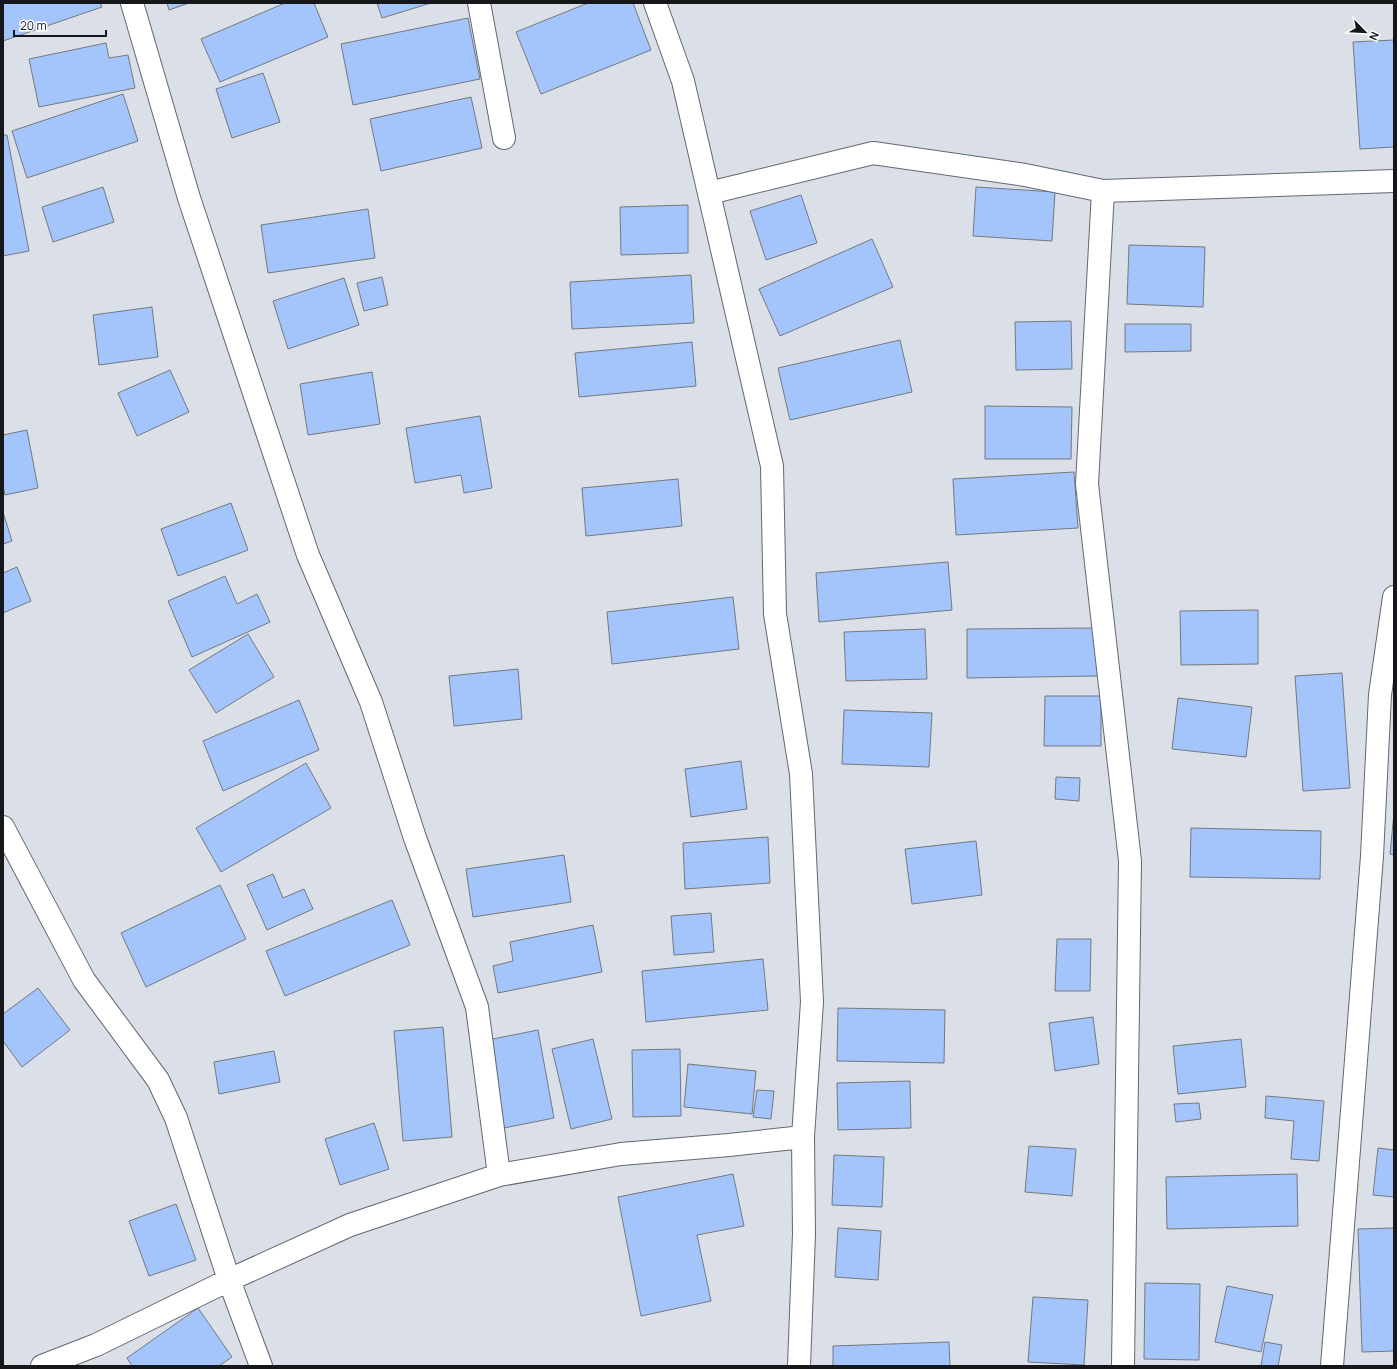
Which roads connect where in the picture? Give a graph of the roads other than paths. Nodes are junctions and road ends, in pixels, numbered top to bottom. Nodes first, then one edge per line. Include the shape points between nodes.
1 (132, 3) edge
2 (479, 3) edge
3 (655, 3) edge
4 (504, 138) dead end
5 (1394, 181) edge
6 (1102, 191) junction
7 (709, 194) junction
8 (1394, 597) edge
9 (3, 827) edge
10 (803, 1137) junction
11 (499, 1175) junction
12 (229, 1280) junction
13 (42, 1366) edge
14 (261, 1366) edge
15 (799, 1366) edge
16 (1123, 1366) edge
17 (1332, 1366) edge

1 - 11 street via 189,198 308,555 371,702 415,838 477,1007
2 - 4 street
3 - 7 street via 683,81
5 - 6 street
6 - 7 street via 1025,175 873,153
6 - 16 street via 1087,484 1130,861
7 - 10 street via 772,466 775,614 802,782 812,1002
8 - 17 street via 1380,695 1372,856
9 - 12 street via 84,980 161,1086 176,1118
10 - 11 street via 621,1154
10 - 15 street via 804,1234
11 - 12 street via 350,1225
12 - 13 street via 96,1345
12 - 14 street

